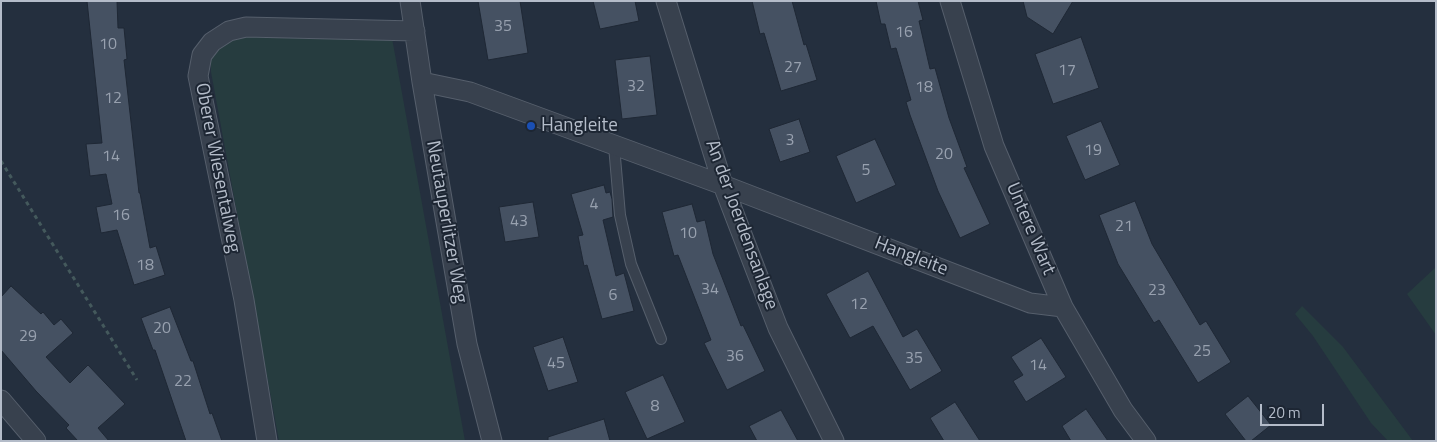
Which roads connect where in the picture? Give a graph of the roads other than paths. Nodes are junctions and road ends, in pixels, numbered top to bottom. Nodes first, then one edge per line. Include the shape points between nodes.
1 (410, 1) edge
2 (666, 1) edge
3 (950, 1) edge
4 (414, 31) junction
5 (422, 82) junction
6 (614, 146) junction
7 (723, 185) junction
8 (1063, 307) junction
9 (661, 339) dead end
10 (1, 400) edge
11 (36, 441) edge
12 (267, 441) edge
13 (492, 441) edge
14 (834, 441) edge
15 (1146, 441) edge

1 - 4 street, Neutauperlitzer Weg
2 - 7 street, An der Joerdensanlage
3 - 8 street, Untere Wart via 994,146
4 - 5 street, Neutauperlitzer Weg
4 - 12 street, Oberer Wiesentalweg via 246,27 229,31 212,42 202,55 198,76 244,300
5 - 6 street, Hangleite via 470,92
5 - 13 street, Neutauperlitzer Weg via 467,344
6 - 7 street, Hangleite
6 - 9 lane via 620,215 631,264
7 - 8 street, Hangleite via 1030,303
7 - 14 street, An der Joerdensanlage via 778,328
8 - 15 street, Untere Wart via 1123,410
10 - 11 street

